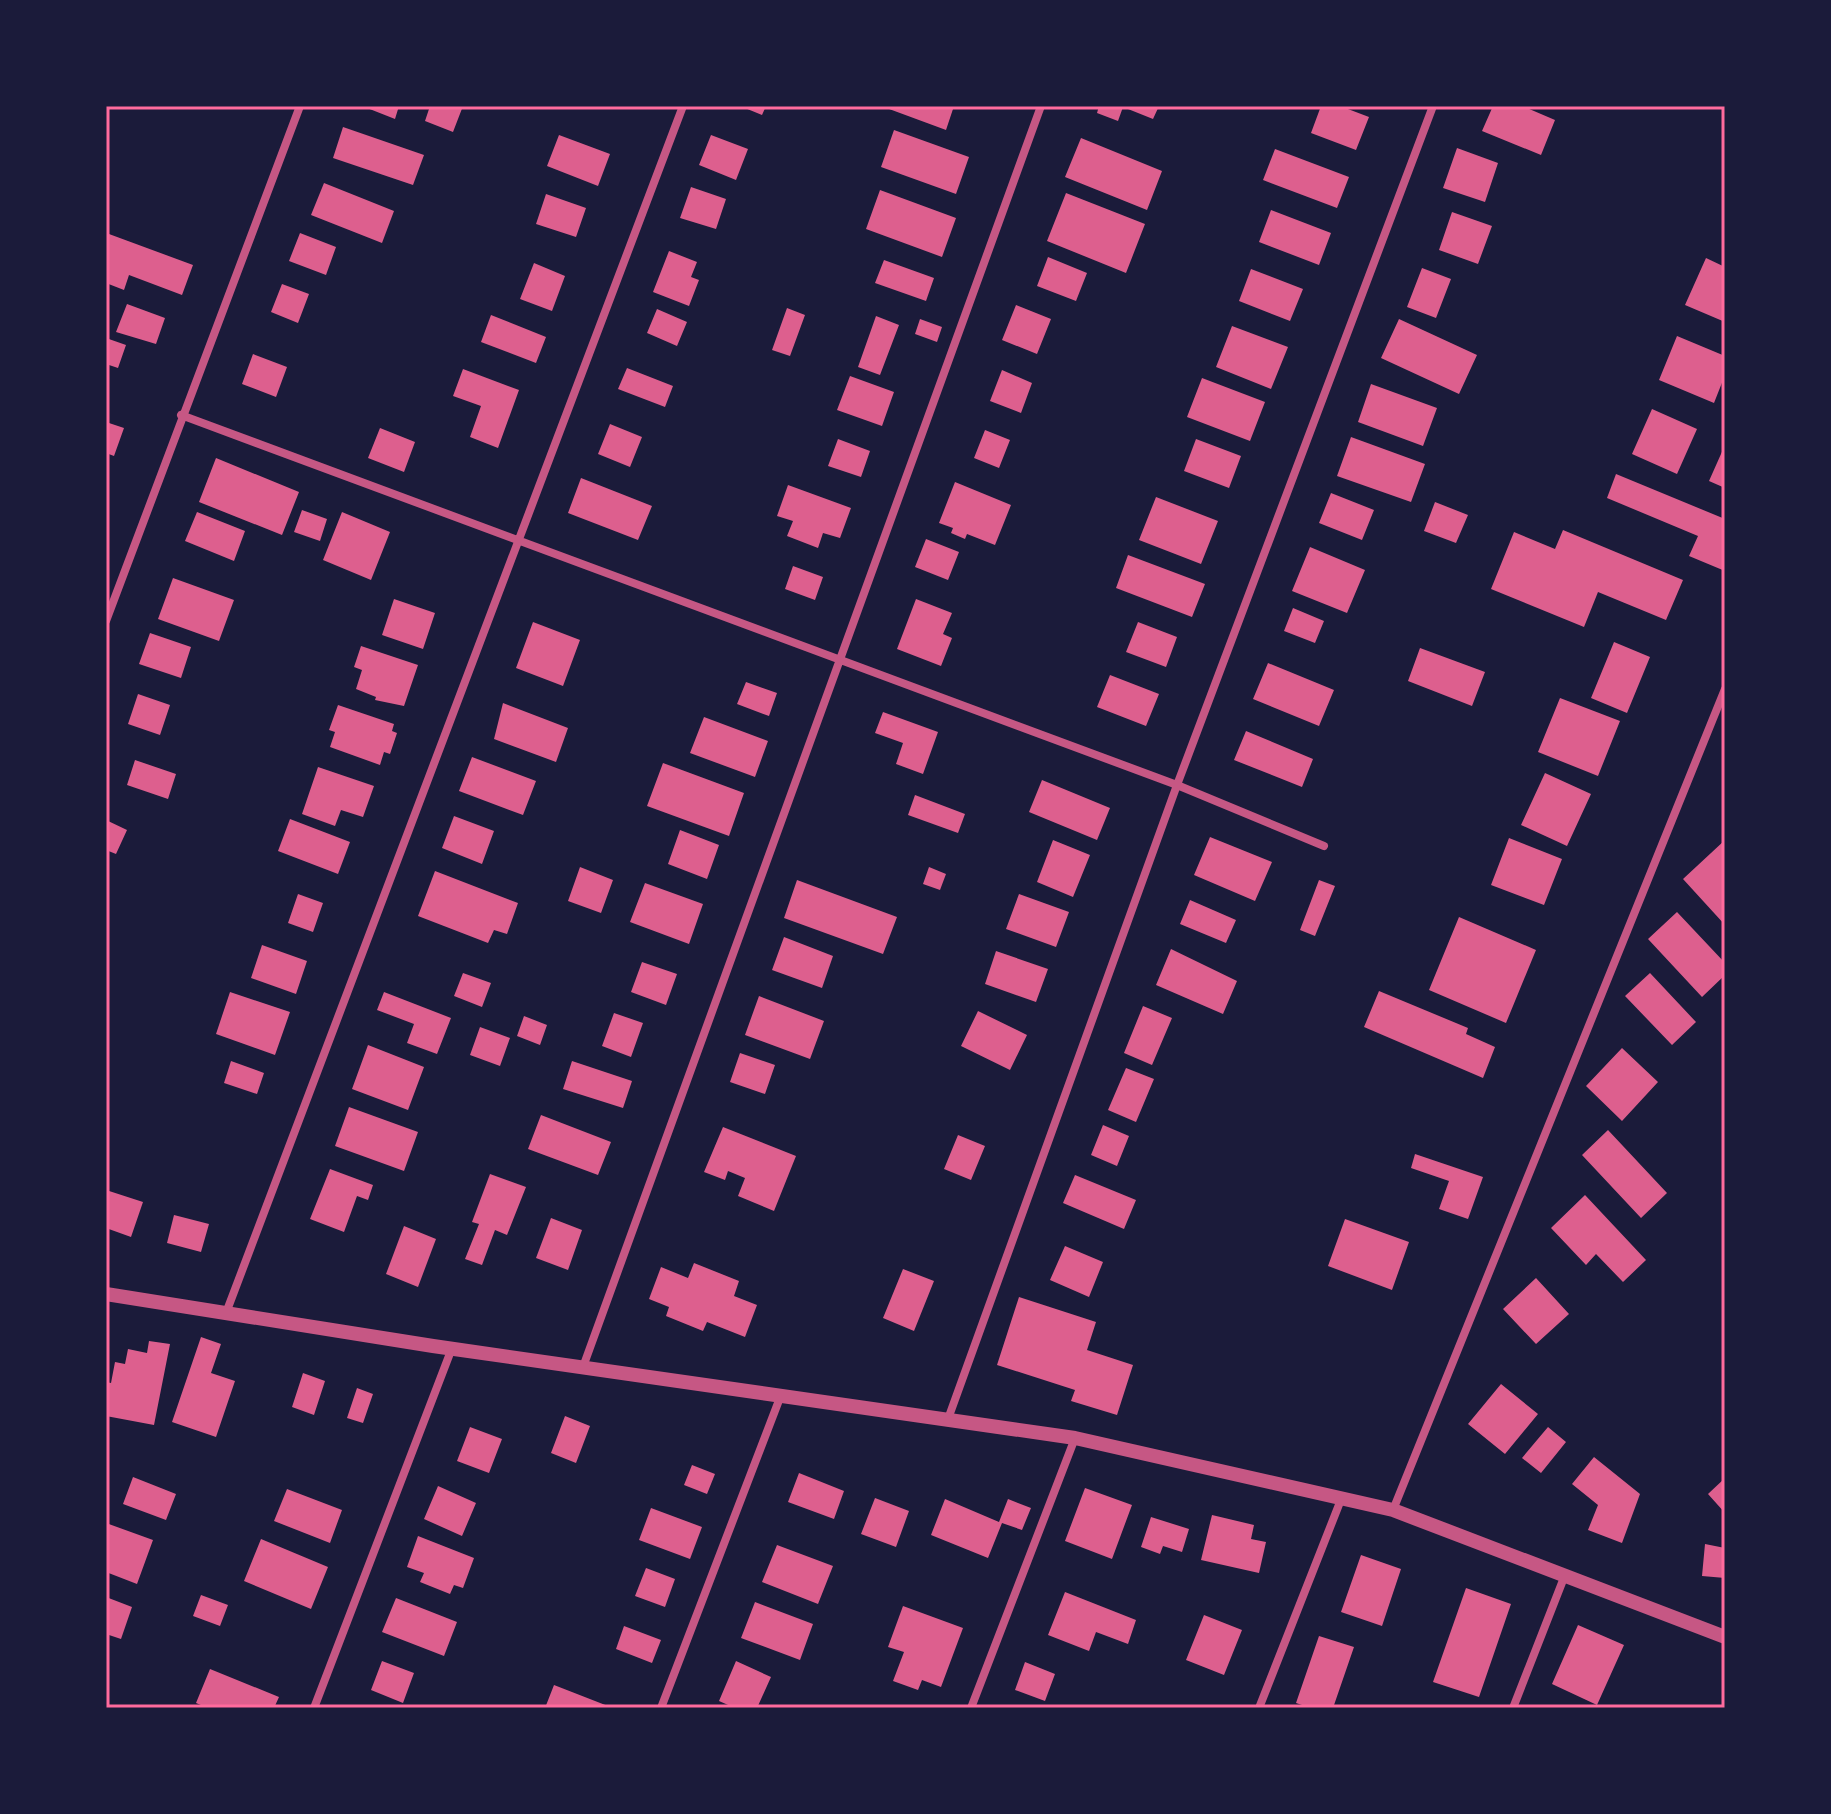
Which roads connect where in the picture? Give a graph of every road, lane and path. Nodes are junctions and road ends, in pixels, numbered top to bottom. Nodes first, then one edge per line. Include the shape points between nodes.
1 (300, 106) edge
2 (683, 106) edge
3 (1041, 106) edge
4 (1433, 106) edge
5 (181, 415) junction
6 (519, 538) junction
7 (106, 621) edge
8 (840, 662) junction
9 (1725, 689) edge
10 (1177, 785) junction
11 (1324, 846) dead end
12 (106, 1294) edge
13 (226, 1313) junction
14 (452, 1348) junction
15 (583, 1367) junction
16 (781, 1394) junction
17 (948, 1419) junction
18 (1075, 1438) junction
19 (1342, 1497) junction
20 (1393, 1510) junction
21 (1565, 1573) junction
22 (1725, 1637) edge
23 (314, 1708) edge
24 (661, 1708) edge
25 (971, 1708) edge
26 (1259, 1708) edge
27 (1513, 1708) edge

1 - 5 street
2 - 6 street
3 - 8 street
4 - 10 street
5 - 6 street
5 - 7 street
6 - 8 street
6 - 13 street
8 - 10 street
8 - 15 street
9 - 20 street
10 - 11 street
10 - 17 street
12 - 13 street
13 - 14 street
14 - 15 street
14 - 23 street
15 - 16 street
16 - 17 street
16 - 24 street
17 - 18 street
18 - 19 street
18 - 25 street
19 - 20 street
19 - 26 street
20 - 21 street
21 - 22 street
21 - 27 street

